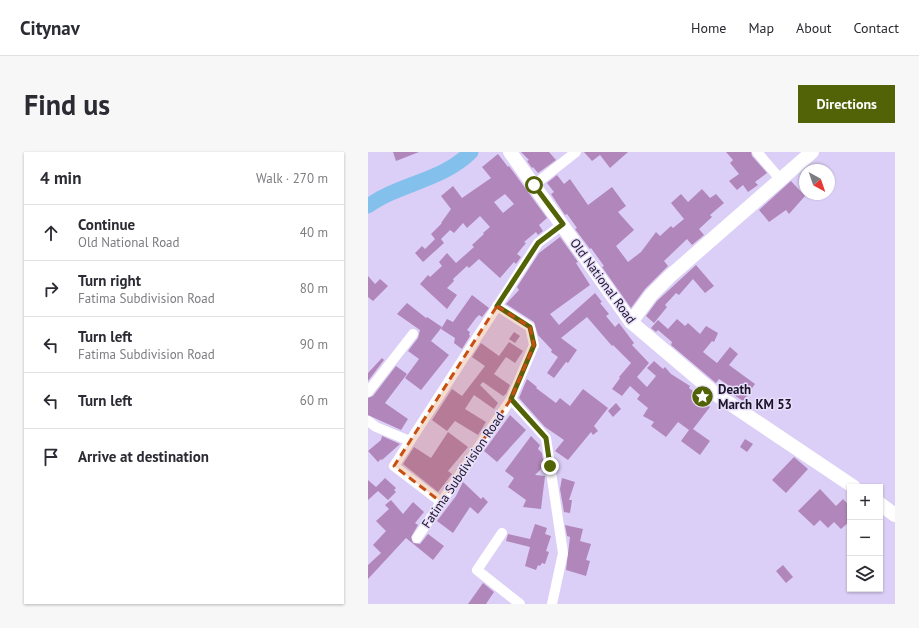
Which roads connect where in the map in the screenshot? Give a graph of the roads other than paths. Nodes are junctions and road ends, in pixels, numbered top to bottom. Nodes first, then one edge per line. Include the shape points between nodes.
1 (510, 152) edge
2 (576, 152) edge
3 (757, 152) edge
4 (812, 152) edge
5 (780, 178) junction
6 (534, 185) junction
7 (563, 224) junction
8 (497, 306) junction
9 (631, 322) junction
10 (413, 334) dead end
11 (368, 392) edge
12 (511, 399) junction
13 (368, 421) edge
14 (410, 440) junction
15 (850, 484) edge
16 (441, 502) junction
17 (883, 506) edge
18 (895, 515) edge
19 (502, 533) dead end
20 (417, 538) dead end
21 (520, 604) edge
22 (552, 604) edge

1 - 6 main road, Old National Road
2 - 6 street
3 - 5 street
4 - 5 main road
5 - 9 main road via 670,276
6 - 7 main road, Old National Road
7 - 8 street via 538,243
7 - 9 main road, Old National Road
8 - 12 street, Fatima Subdivision Road via 530,327 534,345
8 - 14 street
9 - 15 main road, Old National Road via 717,395
10 - 11 street
12 - 16 street, Fatima Subdivision Road
12 - 22 street via 546,438 562,553
13 - 14 street via 376,427
14 - 16 street via 394,466
16 - 20 street, Fatima Subdivision Road
17 - 18 main road
19 - 21 street via 477,570

